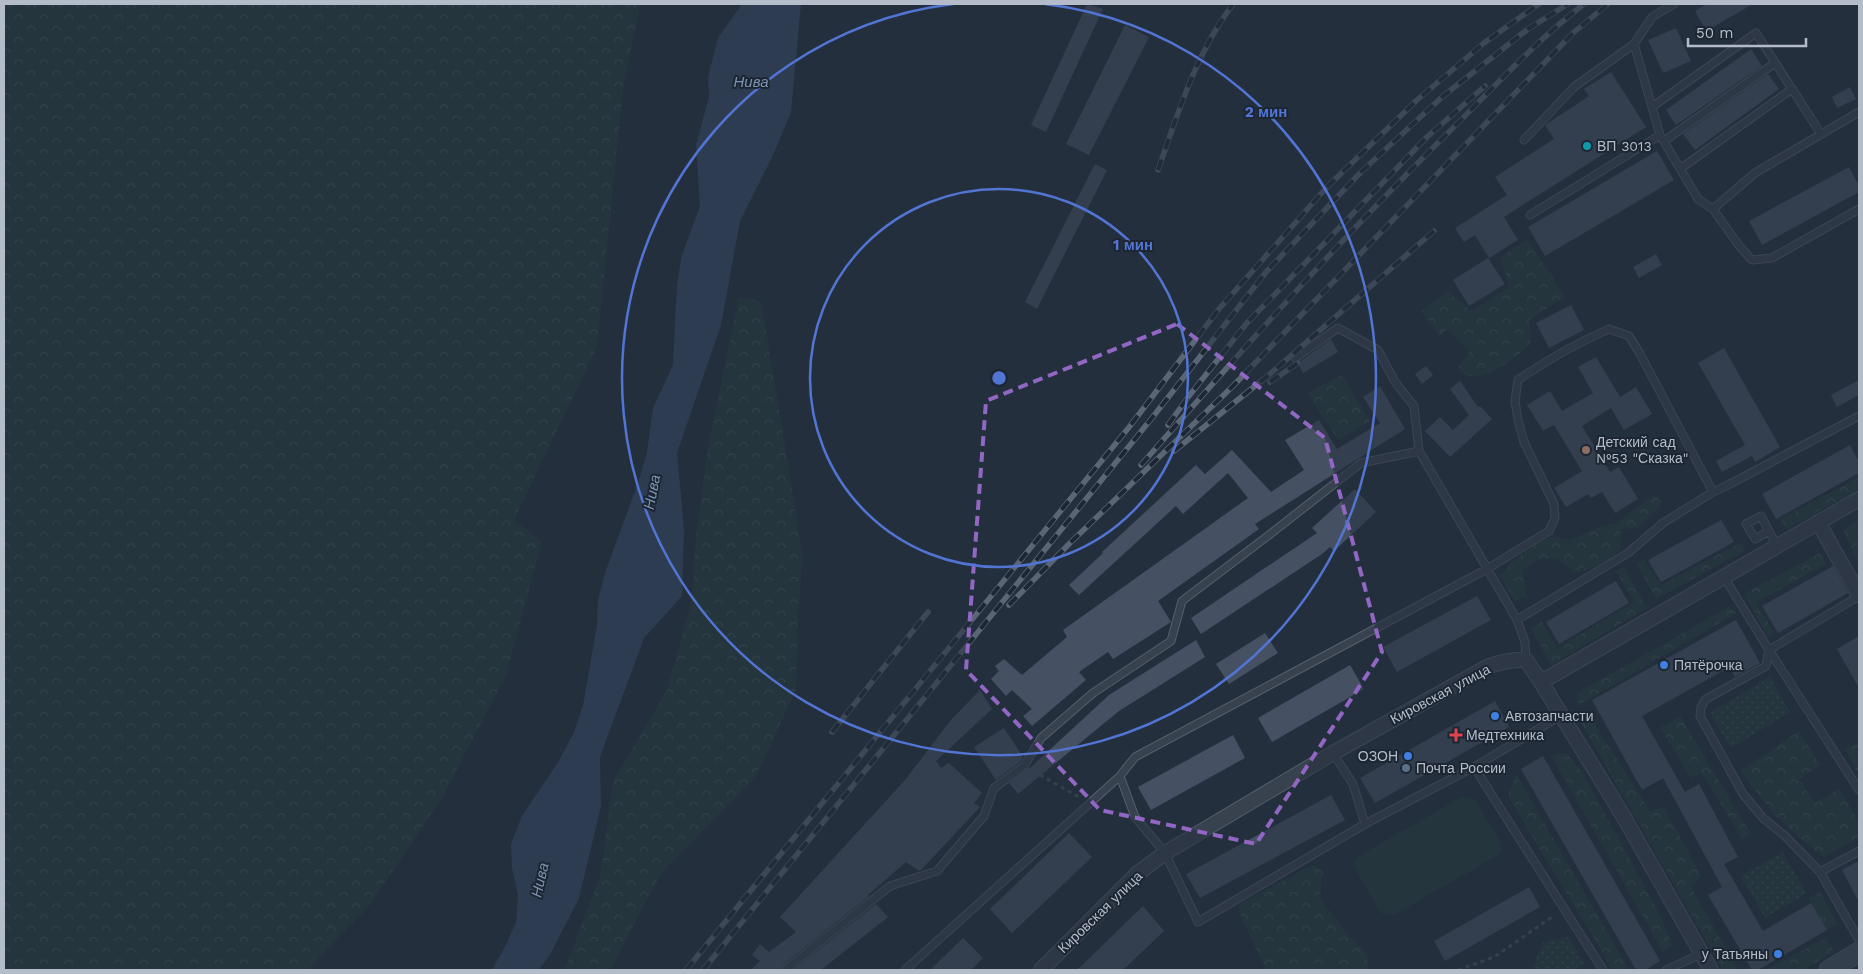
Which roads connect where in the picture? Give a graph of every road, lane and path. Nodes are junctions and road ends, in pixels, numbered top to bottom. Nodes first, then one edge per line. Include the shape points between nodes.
1 (1674, 4) edge
2 (1634, 44) junction
3 (1775, 63) junction
4 (1792, 89) junction
5 (1652, 107) junction
6 (1859, 112) edge
7 (1821, 134) junction
8 (1662, 138) junction
9 (1524, 140) dead end
10 (1680, 169) junction
11 (1713, 209) junction
12 (1859, 210) edge
13 (1530, 215) dead end
14 (1295, 358) dead end
15 (1859, 416) edge
16 (1419, 450) junction
17 (1713, 492) junction
18 (1859, 499) edge
19 (1818, 522) junction
20 (1769, 530) dead end
21 (1777, 546) junction
22 (1487, 569) junction
23 (1724, 577) junction
24 (1859, 596) edge
25 (1517, 620) junction
26 (1769, 650) junction
27 (1526, 660) junction
28 (1541, 682) junction
29 (1562, 715) junction
30 (1333, 753) junction
31 (1024, 766) junction
32 (1474, 767) junction
33 (1120, 776) junction
34 (1859, 790) edge
35 (1085, 792) dead end
36 (1365, 824) junction
37 (1859, 851) edge
38 (1165, 853) junction
39 (1820, 872) junction
40 (1556, 895) junction
41 (1859, 940) edge
42 (1859, 952) edge
43 (1701, 954) junction
44 (785, 970) edge
45 (904, 970) edge
46 (1041, 970) edge
47 (1458, 970) edge
48 (1603, 970) edge
49 (1666, 970) edge
50 (1711, 970) edge
51 (1828, 970) edge

1 - 2 lane via 1652,17
2 - 5 lane
2 - 9 lane via 1574,87
3 - 4 lane
3 - 5 lane via 1756,34
3 - 8 lane
4 - 7 lane
4 - 10 lane
5 - 8 lane
6 - 7 lane
7 - 11 lane via 1755,173
8 - 10 lane
8 - 13 lane
10 - 11 lane via 1698,200
11 - 12 lane via 1752,260 1772,258
14 - 16 lane via 1338,328 1378,350 1414,406
15 - 17 lane
16 - 22 lane
16 - 31 lane via 1361,463 1182,601 1171,641 1093,693 1040,738
17 - 22 lane via 1629,336 1609,329 1518,380 1515,400 1518,420 1524,442 1554,504 1555,518 1549,531
17 - 25 lane via 1662,523 1628,553
18 - 19 street
19 - 21 street
19 - 24 street
20 - 21 lane
21 - 23 street
22 - 25 lane
22 - 33 lane via 1135,757
23 - 26 lane
23 - 28 street
24 - 26 lane
25 - 27 lane via 1525,642
26 - 34 lane
26 - 39 lane via 1766,666 1706,699 1700,716 1743,794 1763,818
27 - 28 street
27 - 30 street, Кировская улица via 1504,661 1487,667
28 - 29 street
29 - 32 lane
29 - 43 street
30 - 36 lane via 1353,784
30 - 38 street, Кировская улица
31 - 35 path via 1077,796
31 - 44 lane via 994,788 984,816 937,871 890,886
32 - 36 lane
32 - 40 lane
33 - 38 lane via 1135,816
33 - 45 lane
36 - 38 lane via 1198,922
37 - 39 lane
38 - 46 street, Кировская улица via 1138,873
39 - 41 lane
40 - 47 path via 1555,917 1494,957
40 - 48 lane
42 - 51 main road
43 - 49 lane
43 - 50 street

